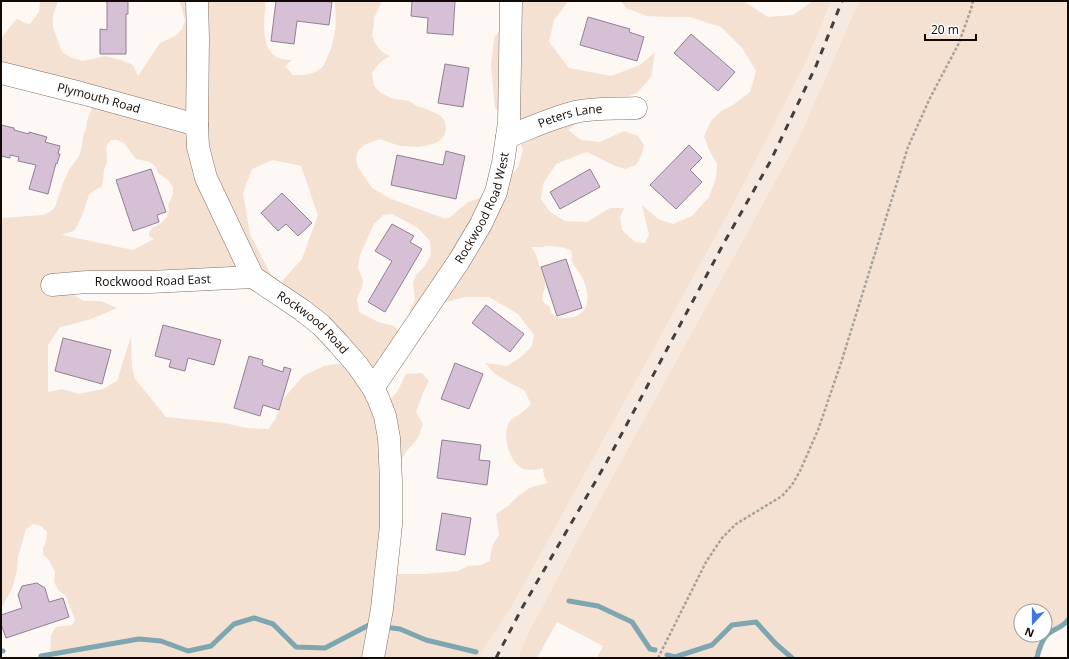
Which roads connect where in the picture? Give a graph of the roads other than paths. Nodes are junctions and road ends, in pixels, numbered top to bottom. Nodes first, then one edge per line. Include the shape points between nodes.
1 (197, 1) edge
2 (511, 1) edge
3 (1, 73) edge
4 (636, 108) dead end
5 (197, 125) junction
6 (507, 137) junction
7 (253, 277) junction
8 (52, 285) dead end
9 (373, 388) junction
10 (373, 658) edge

1 - 5 street
2 - 6 street, Rockwood Road West
3 - 5 street, Plymouth Road
4 - 6 street, Peters Lane via 581,111
5 - 7 street via 198,147 206,178
6 - 9 street, Rockwood Road West via 496,192 482,224
7 - 8 street, Rockwood Road East
7 - 9 street, Rockwood Road via 320,325 358,366
9 - 10 street, Rockwood Road via 385,416 389,438 391,525 382,609

